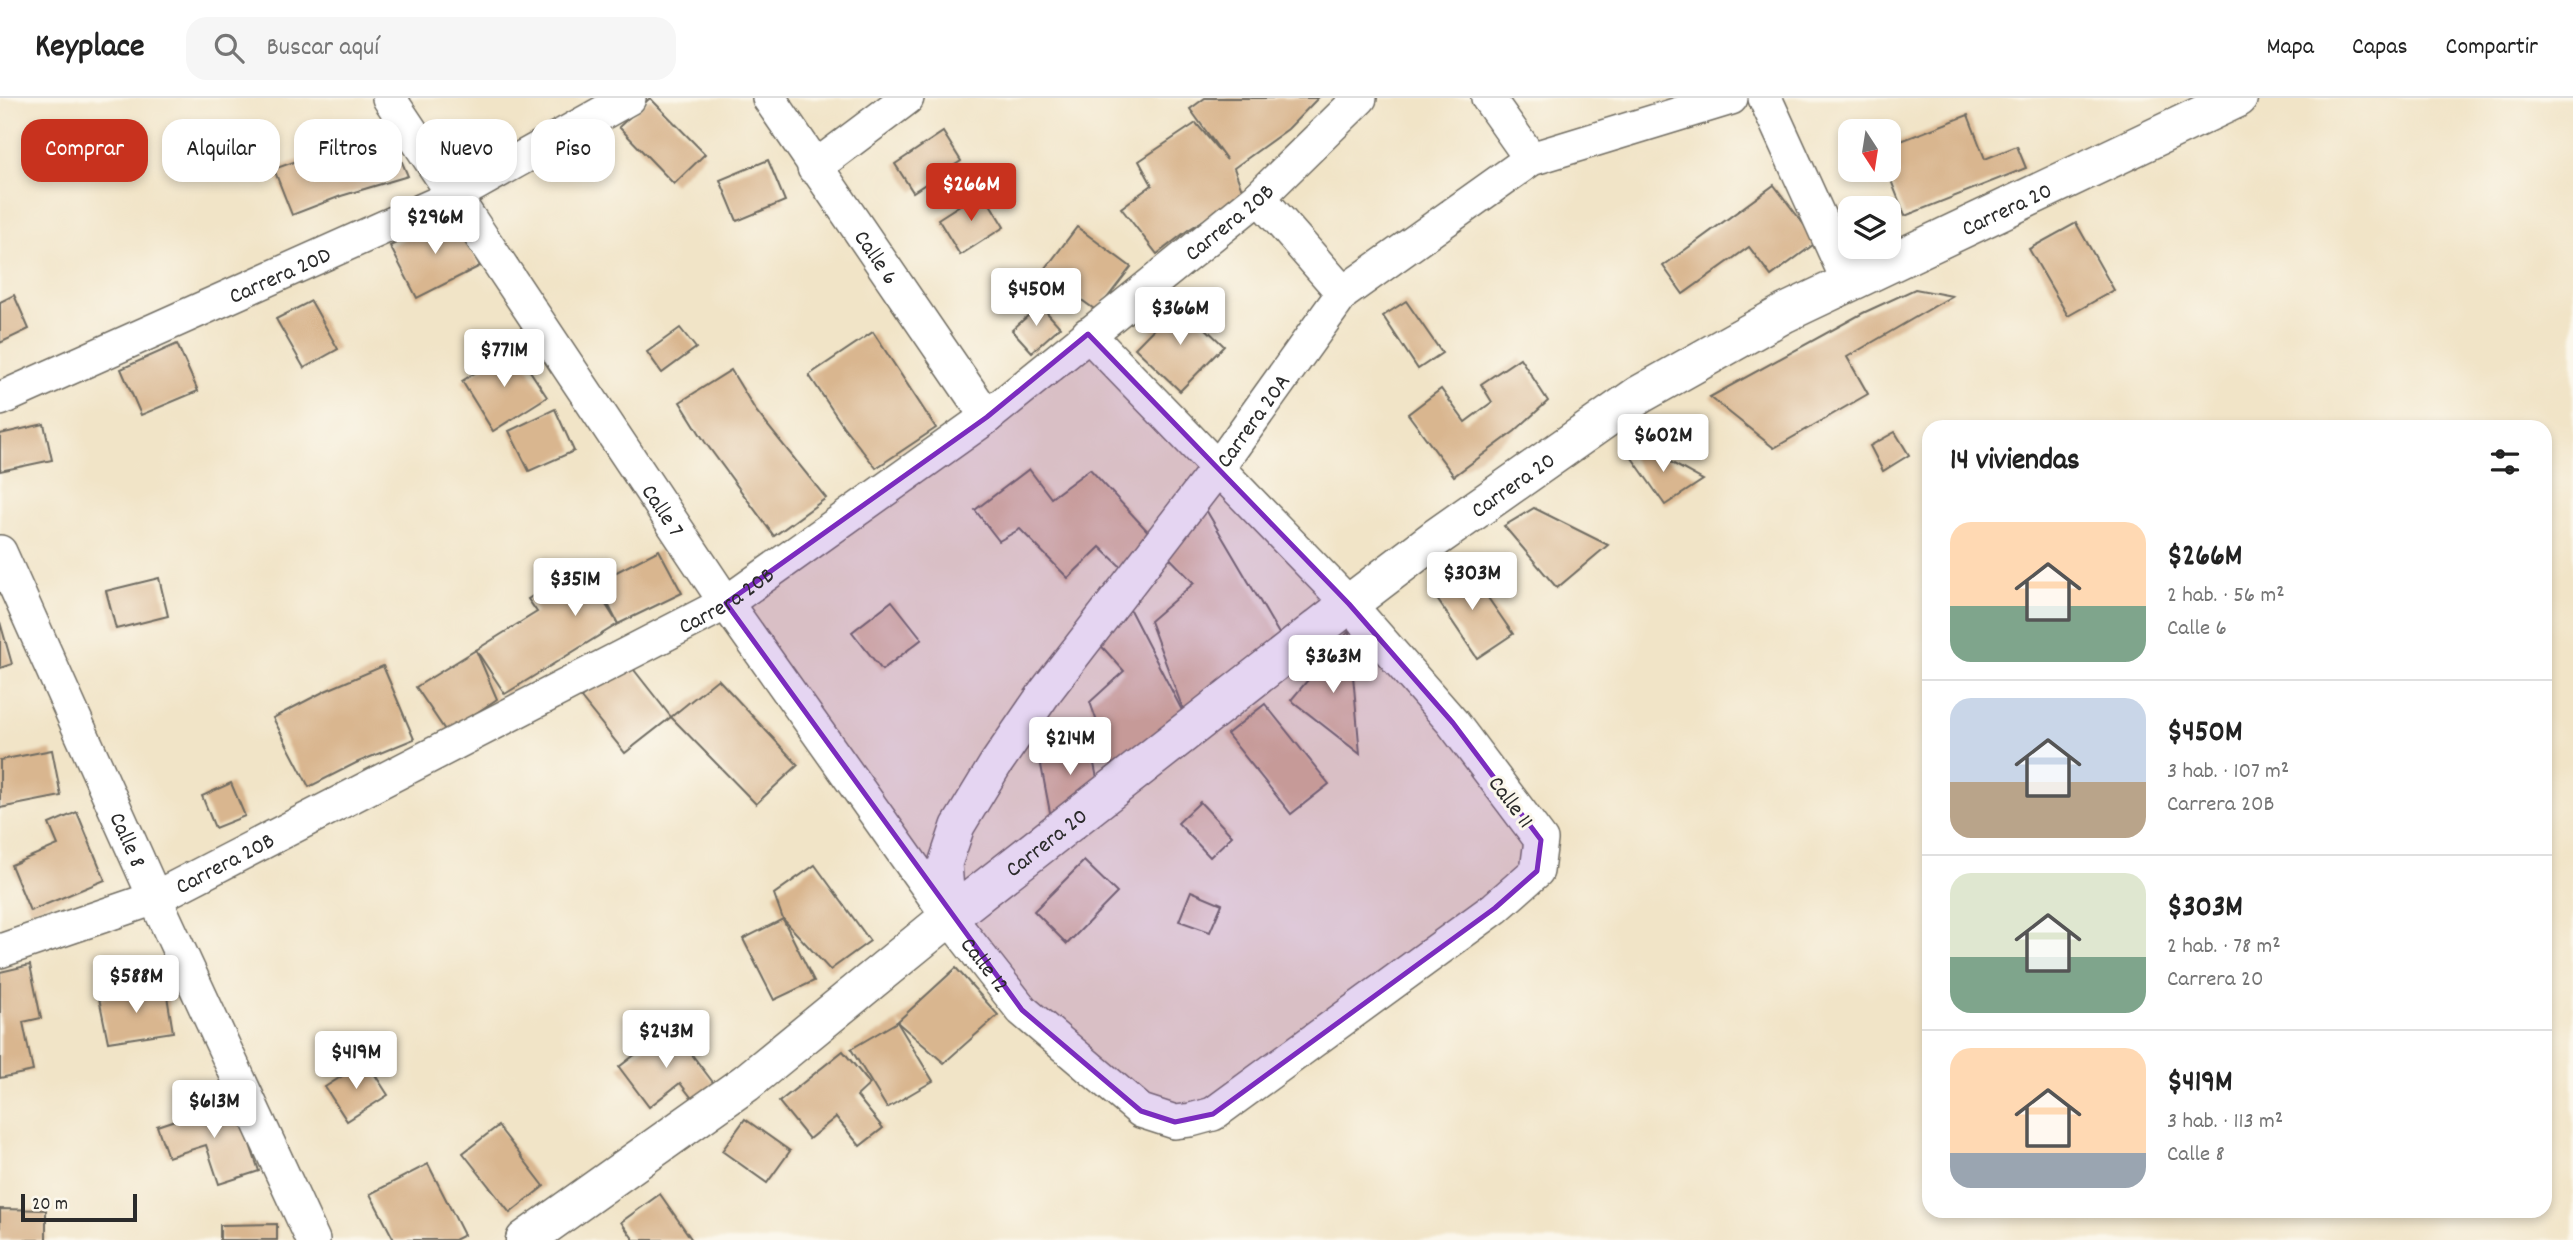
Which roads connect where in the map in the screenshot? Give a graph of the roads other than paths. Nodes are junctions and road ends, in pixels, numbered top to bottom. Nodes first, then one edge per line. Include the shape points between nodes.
1 (389, 98) edge
2 (629, 98) edge
3 (769, 98) edge
4 (906, 98) edge
5 (1360, 98) edge
6 (1488, 98) edge
7 (1731, 98) edge
8 (1765, 98) edge
9 (2238, 98) edge
10 (1531, 159) junction
11 (814, 168) junction
12 (454, 197) junction
13 (1259, 197) junction
14 (1849, 282) junction
15 (1343, 293) junction
16 (1088, 334) junction
17 (0, 399) edge
18 (987, 417) junction
19 (1217, 469) junction
20 (0, 552) edge
21 (726, 603) junction
22 (1349, 604) junction
23 (155, 898) junction
24 (949, 917) junction
25 (0, 951) edge
26 (1022, 1010) joint
27 (313, 1240) edge
28 (525, 1240) edge

1 - 12 street, Calle 7
2 - 12 street, Carrera 20D
3 - 11 street, Calle 6
4 - 11 street
5 - 13 street, Carrera 20B
6 - 10 street
7 - 10 street, Carrera 20A
8 - 14 street
9 - 14 street, Carrera 20
10 - 15 street, Carrera 20A
11 - 18 street, Calle 6
12 - 17 street, Carrera 20D
12 - 21 street, Calle 7
13 - 15 street
13 - 16 street, Carrera 20B
14 - 22 street, Carrera 20 via 1639,395
15 - 19 street, Carrera 20A
16 - 18 street, Carrera 20B
16 - 19 street, Calle 11
18 - 21 street, Carrera 20B
19 - 22 street, Calle 11
19 - 24 street, Carrera 20A via 1046,691 958,826 945,864
20 - 23 street, Calle 8
21 - 23 street, Carrera 20B
21 - 24 street, Calle 7
22 - 24 street, Carrera 20
22 - 26 street, Calle 11 via 1453,723 1541,840 1537,871 1495,908 1213,1114 1191,1120 1175,1122 1141,1111
23 - 25 street, Carrera 20B
23 - 27 street, Calle 8
24 - 26 street, Calle 12
24 - 28 street, Carrera 20 via 746,1083

